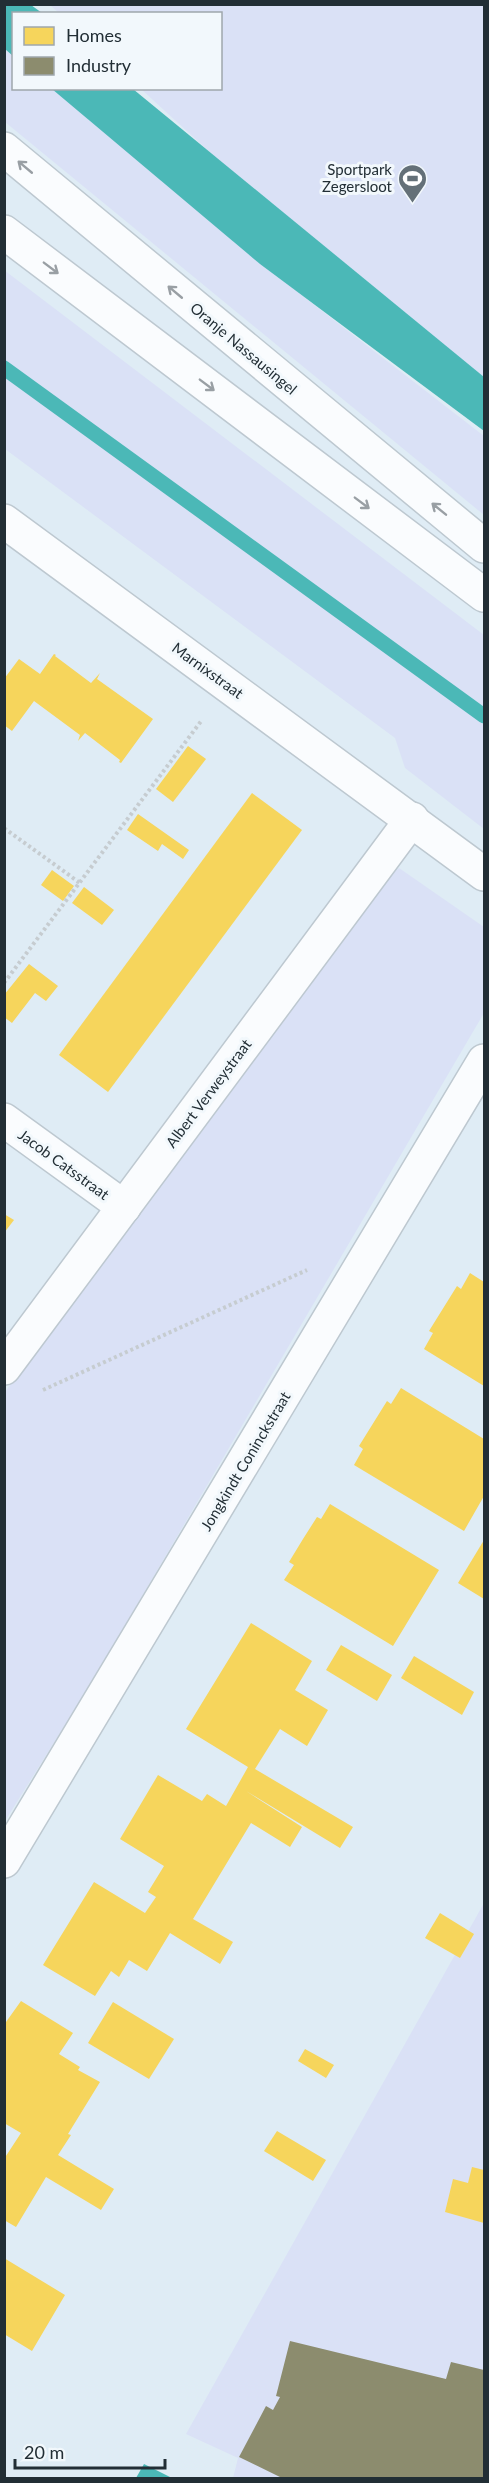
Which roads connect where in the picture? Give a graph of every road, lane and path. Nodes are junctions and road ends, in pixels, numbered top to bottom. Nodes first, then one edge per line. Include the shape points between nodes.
1 (4, 149) edge
2 (4, 232) edge
3 (4, 521) edge
4 (484, 546) edge
5 (484, 595) edge
6 (228, 685) junction
7 (412, 819) junction
8 (4, 828) edge
9 (484, 874) edge
10 (80, 883) junction
11 (4, 983) edge
12 (484, 1061) edge
13 (4, 1120) edge
14 (124, 1207) junction
15 (315, 1266) dead end
16 (4, 1368) edge
17 (37, 1393) dead end
18 (4, 1861) edge

4 -> 1 street, Oranje Nassausingel
2 -> 5 street
3 - 6 street, Marnixstraat
6 - 7 street, Marnixstraat
6 - 10 path
7 - 9 street, Marnixstraat
7 - 14 street, Albert Verweystraat
8 - 10 path
10 - 11 path
12 - 18 street, Jongkindt Coninckstraat
13 - 14 street, Jacob Catsstraat
14 - 16 street, Albert Verweystraat
15 - 17 path

